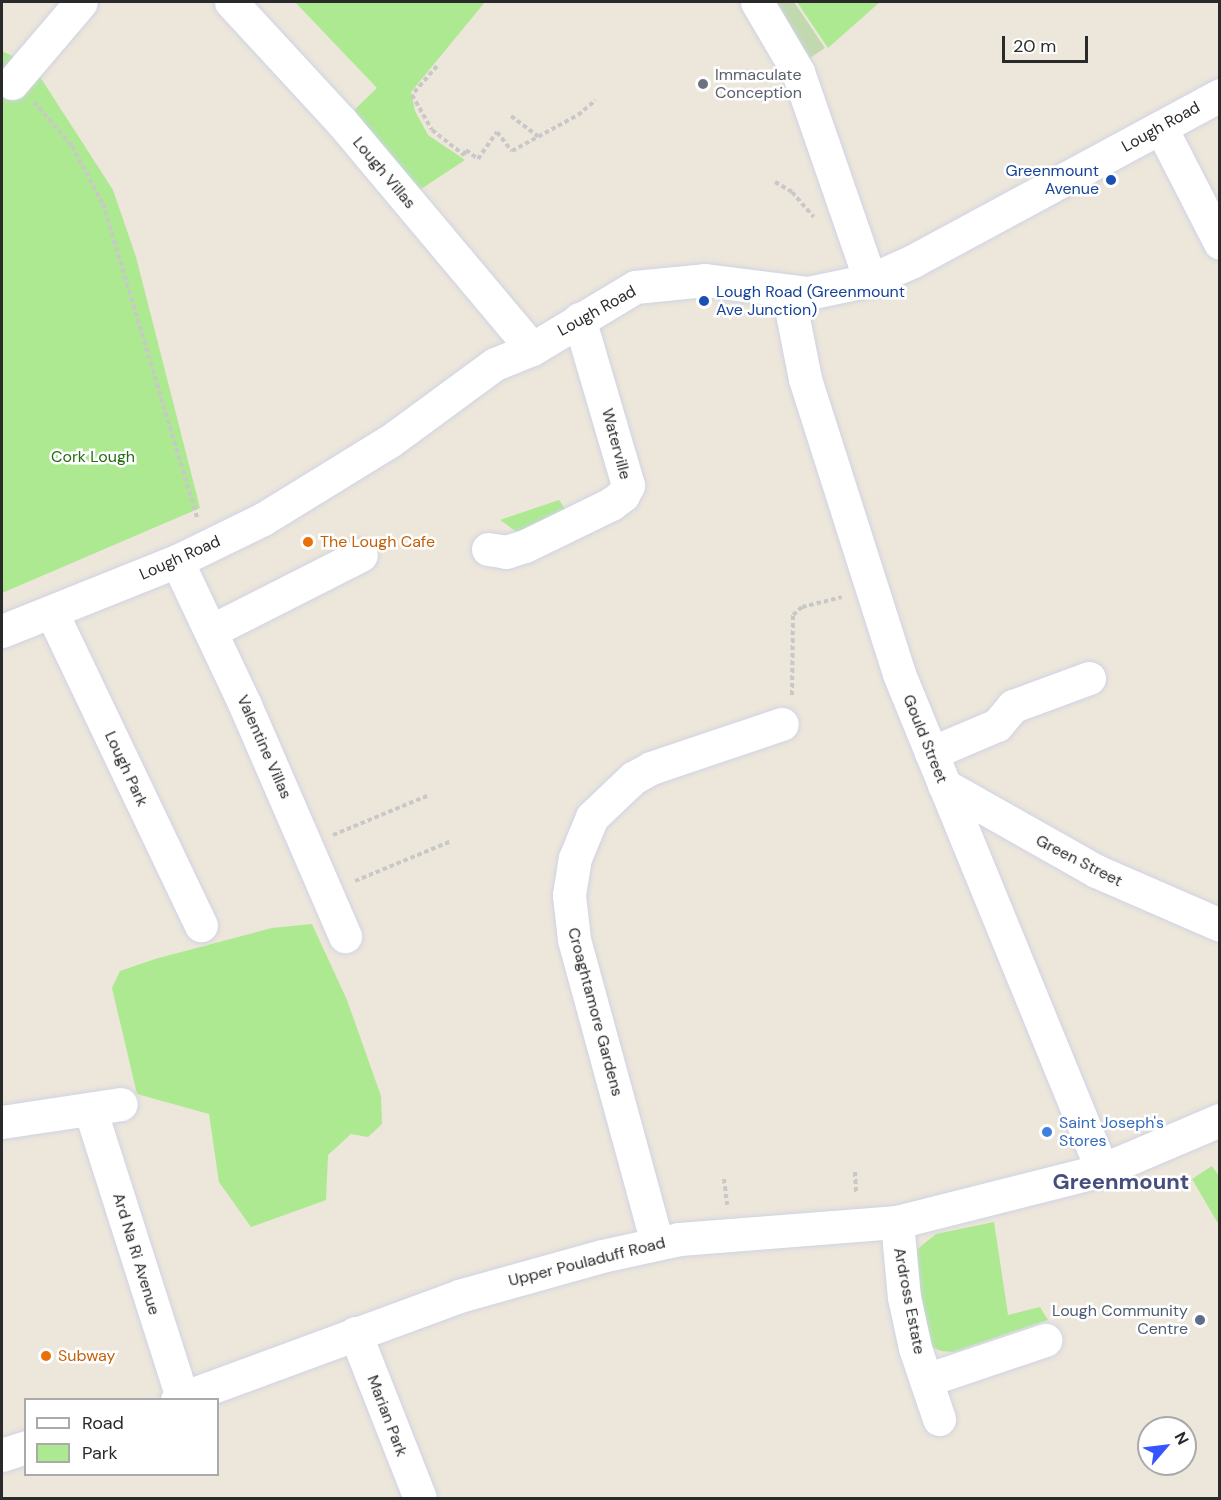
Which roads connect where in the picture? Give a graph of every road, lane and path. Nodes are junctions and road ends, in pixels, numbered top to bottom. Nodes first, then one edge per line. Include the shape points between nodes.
1 (81, 2) edge
2 (231, 2) edge
3 (758, 2) edge
4 (437, 66) dead end
5 (12, 83) joint
6 (1220, 95) edge
7 (596, 100) dead end
8 (511, 116) dead end
9 (1161, 128) junction
10 (538, 136) junction
11 (776, 182) dead end
12 (821, 225) dead end
13 (1220, 243) edge
14 (870, 280) junction
15 (788, 293) junction
16 (579, 319) junction
17 (532, 349) junction
18 (200, 527) dead end
19 (488, 549) dead end
20 (361, 555) dead end
21 (177, 561) junction
22 (872, 590) junction
23 (52, 613) junction
24 (2, 631) edge
25 (211, 631) junction
26 (1089, 678) dead end
27 (782, 724) joint
28 (931, 753) junction
29 (944, 785) junction
30 (427, 796) dead end
31 (451, 841) dead end
32 (307, 846) junction
33 (327, 893) junction
34 (1217, 917) edge
35 (201, 925) dead end
36 (345, 936) dead end
37 (1220, 1120) edge
38 (2, 1122) edge
39 (1107, 1168) junction
40 (724, 1179) dead end
41 (728, 1208) dead end
42 (897, 1222) junction
43 (657, 1243) junction
44 (355, 1333) junction
45 (1045, 1340) dead end
46 (926, 1380) junction
47 (179, 1398) edge
48 (182, 1398) edge
49 (939, 1419) dead end
50 (24, 1448) edge
51 (2, 1455) edge
52 (420, 1498) edge

1 - 5 street
2 - 17 street, Lough Villas via 341,121
3 - 14 street via 798,72
4 - 10 path via 412,95 432,130 464,155 466,150 478,159 497,132 512,151
5 - 18 path via 46,114 72,146 104,204
6 - 9 street, Lough Road
7 - 10 path
8 - 10 path
9 - 13 street
9 - 14 street, Lough Road via 913,261
11 - 12 path via 792,192
14 - 15 street, Lough Road via 826,291
15 - 16 street, Lough Road via 705,280 658,283 635,288
15 - 22 street, Gould Street via 805,379
16 - 17 street, Lough Road
16 - 19 street, Waterville via 628,485 623,495 610,504 525,546 506,552
17 - 21 street, Lough Road via 495,364 390,441 301,497
20 - 25 street
21 - 23 street, Lough Road
21 - 25 street, Valentine Villas
22 - 27 path via 802,607 793,615 792,704
22 - 28 street, Gould Street via 899,674
23 - 24 street, Lough Road
23 - 35 street, Lough Park
25 - 32 street, Valentine Villas
26 - 28 street via 1013,706 997,725
27 - 43 street, Croaghtamore Gardens via 651,768 633,778 592,817 575,858 569,895 574,939
28 - 29 street, Gould Street
29 - 34 street, Green Street via 1096,871
29 - 39 street, Gould Street
30 - 32 path
31 - 33 path
32 - 33 street, Valentine Villas
33 - 36 street, Valentine Villas
37 - 39 street, Upper Pouladuff Road
38 - 47 street, Ard Na Ri Avenue via 105,1107
39 - 42 street, Upper Pouladuff Road
40 - 41 path
42 - 43 street, Upper Pouladuff Road
42 - 46 street, Ardross Estate via 904,1297
43 - 44 street, Upper Pouladuff Road via 459,1296
44 - 48 street, Upper Pouladuff Road
44 - 52 street, Marian Park
45 - 46 street
46 - 49 street, Ardross Estate
50 - 51 street

